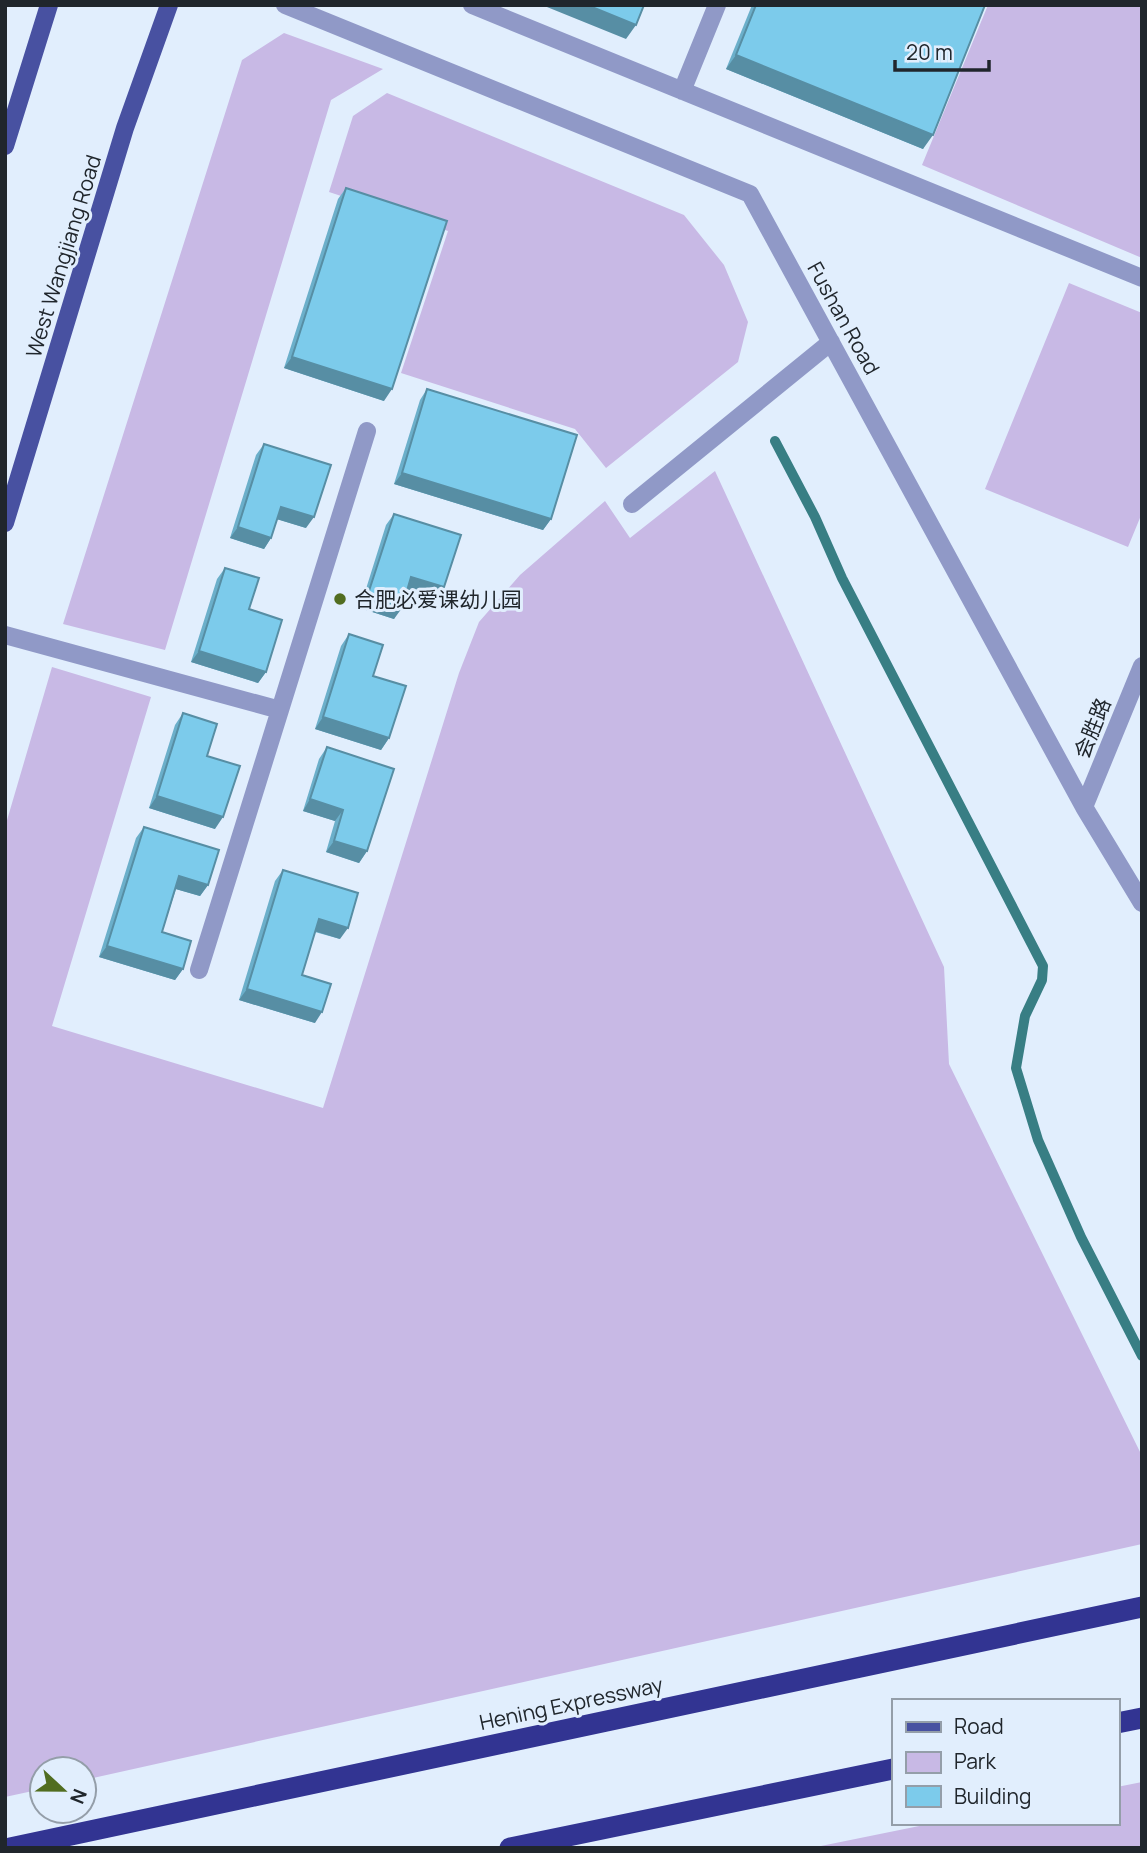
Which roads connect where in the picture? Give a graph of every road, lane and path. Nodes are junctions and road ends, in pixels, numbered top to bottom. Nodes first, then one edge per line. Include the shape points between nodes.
1 (49, 5) edge
2 (169, 5) edge
3 (285, 5) edge
4 (472, 5) edge
5 (717, 5) edge
6 (682, 91) junction
7 (5, 146) edge
8 (1142, 278) edge
9 (831, 342) junction
10 (367, 431) dead end
11 (632, 504) dead end
12 (5, 523) edge
13 (5, 635) edge
14 (1142, 666) edge
15 (280, 710) junction
16 (1084, 807) junction
17 (1142, 902) edge
18 (199, 970) dead end
19 (1142, 1607) edge
20 (1142, 1718) edge
21 (1119, 1723) edge
22 (892, 1769) edge
23 (10, 1848) edge
24 (510, 1848) edge

1 - 7 main road
2 - 12 main road, West Wangjiang Road via 125,128
3 - 9 street, Fushan Road via 750,194
4 - 6 street
5 - 6 street
6 - 8 street
9 - 11 street
9 - 16 street, Fushan Road
10 - 15 street
13 - 15 street
14 - 16 street, 会胜路
15 - 18 street
16 - 17 street, Fushan Road
19 - 23 highway, Hening Expressway
20 - 21 highway
22 - 24 highway

